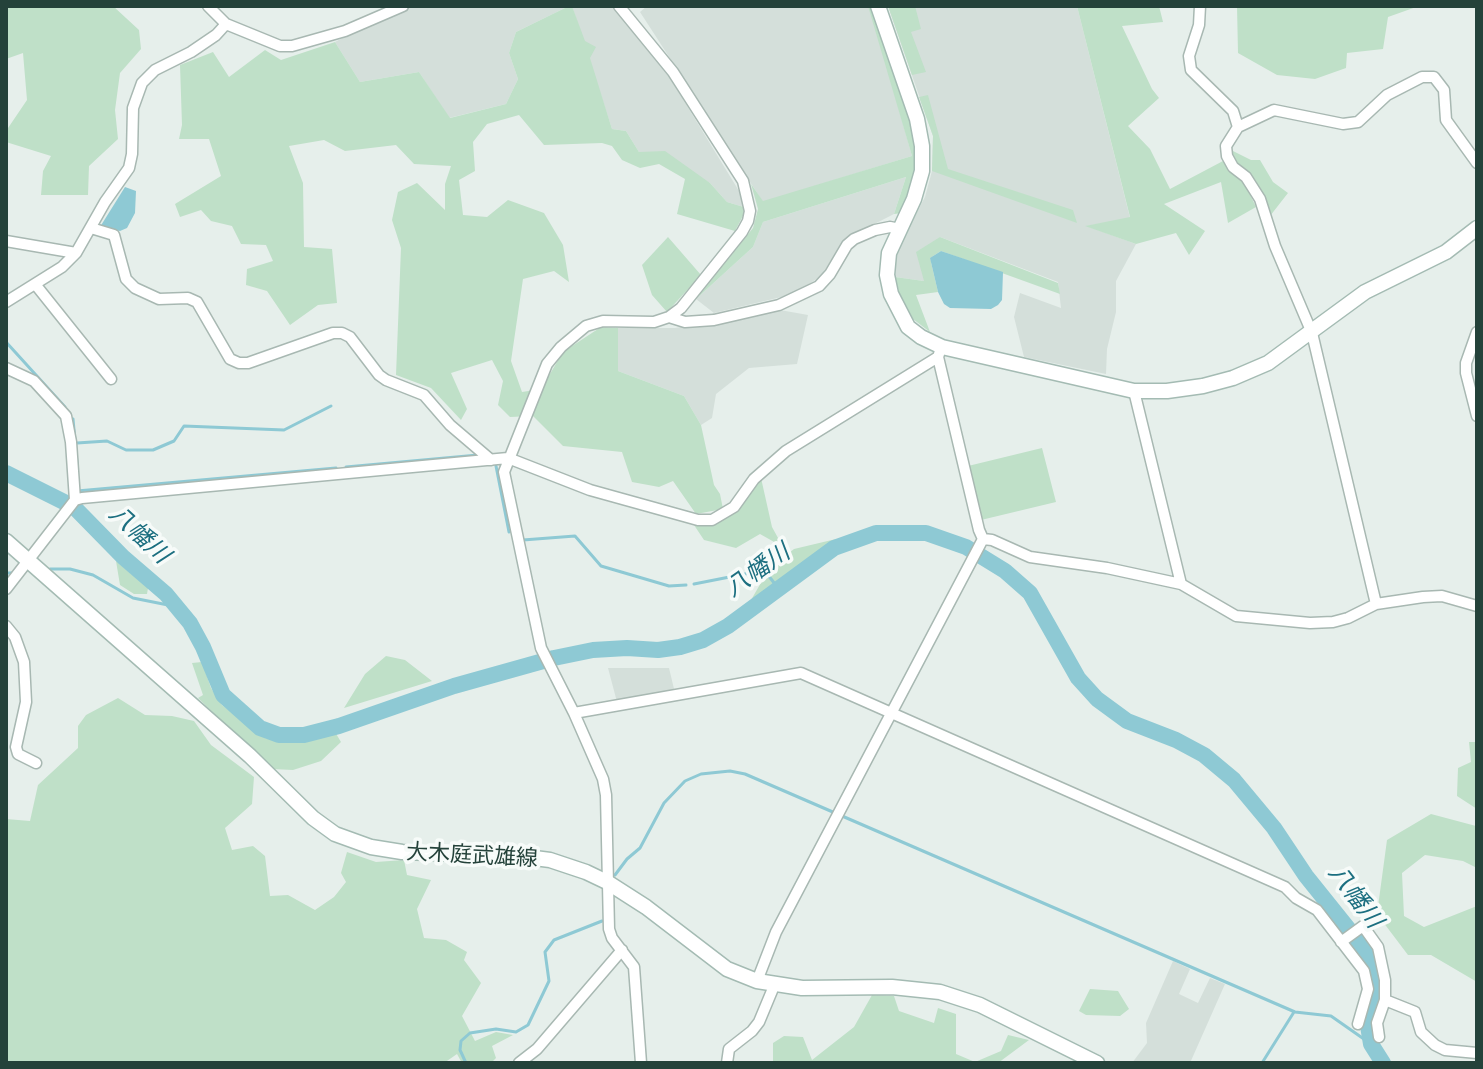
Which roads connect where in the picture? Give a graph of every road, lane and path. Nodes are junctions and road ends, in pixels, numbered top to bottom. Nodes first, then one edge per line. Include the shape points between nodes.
1 (208, 6) edge
2 (403, 6) edge
3 (619, 6) edge
4 (878, 6) edge
5 (1200, 6) edge
6 (226, 24) junction
7 (1238, 127) junction
8 (1477, 163) edge
9 (91, 228) junction
10 (1477, 228) edge
11 (900, 229) junction
12 (6, 241) edge
13 (76, 253) junction
14 (35, 284) junction
15 (6, 302) edge
16 (669, 317) junction
17 (1477, 332) edge
18 (1312, 333) junction
19 (940, 352) junction
20 (6, 368) edge
21 (111, 379) dead end
22 (1134, 391) junction
23 (1477, 416) edge
24 (508, 458) junction
25 (491, 460) junction
26 (75, 500) junction
27 (6, 541) edge
28 (982, 541) junction
29 (27, 561) junction
30 (8, 584) edge
31 (1181, 584) junction
32 (1376, 604) junction
33 (1477, 606) edge
34 (6, 626) edge
35 (574, 713) junction
36 (891, 713) junction
37 (36, 763) dead end
38 (607, 882) junction
39 (1341, 942) junction
40 (622, 950) junction
41 (757, 981) junction
42 (774, 986) junction
43 (1385, 1000) junction
44 (1358, 1024) dead end
45 (1379, 1037) dead end
46 (1477, 1053) edge
47 (519, 1063) edge
48 (641, 1063) edge
49 (727, 1063) edge
50 (1097, 1063) edge

1 - 6 street
2 - 6 street via 292,46
3 - 16 street via 673,72 748,196 750,211 742,232
4 - 11 main road via 922,146 922,171
5 - 7 street via 1191,70 1233,111
6 - 9 street via 142,83 133,108 129,168
7 - 8 street via 1274,110 1343,124 1358,122 1387,95 1422,77 1434,77 1444,90 1446,120
7 - 18 street via 1226,146 1227,156 1260,199
9 - 13 street
9 - 25 street via 114,235 126,279 135,288 159,299 197,302 230,359 248,363 342,333 379,375 424,395
10 - 18 main road via 1446,252 1365,292
11 - 16 street via 875,230 854,239 819,286 779,305 714,320
11 - 19 main road via 889,253 891,294 908,327
12 - 13 street
13 - 14 street
14 - 15 street
14 - 21 street
16 - 24 street via 654,322 603,321 586,326 561,347 547,364
17 - 23 street via 1466,373
18 - 22 main road via 1268,363 1233,378 1167,391
18 - 32 street
19 - 22 main road
19 - 24 street via 786,451 754,479 734,507 712,520 590,490
19 - 28 street
20 - 26 street via 34,381 66,416
22 - 31 street
24 - 25 street
24 - 35 street via 504,472 541,648
25 - 26 street
26 - 29 street
27 - 29 main road, 大木庭武雄線
28 - 31 street via 992,540 1030,557
28 - 36 street
29 - 30 street
29 - 38 main road, 大木庭武雄線 via 335,834 402,852 550,860
31 - 32 street via 1236,616 1333,622
32 - 33 street via 1442,596
34 - 37 street via 24,662 26,702 16,747 18,754
35 - 36 street via 801,673
35 - 38 street via 603,779
36 - 39 street via 1285,887 1317,910
36 - 41 street via 776,932
38 - 40 street via 609,929
38 - 41 main road, 大木庭武雄線 via 727,969
39 - 43 street via 1363,926 1378,947
39 - 44 street via 1364,971 1368,989
40 - 47 street
40 - 48 street via 636,978
41 - 42 main road, 大木庭武雄線
42 - 49 street via 759,1022 729,1049
42 - 50 main road, 大木庭武雄線 via 940,992 980,1005
43 - 45 street via 1377,1023
43 - 46 street via 1415,1012 1421,1032 1435,1045

